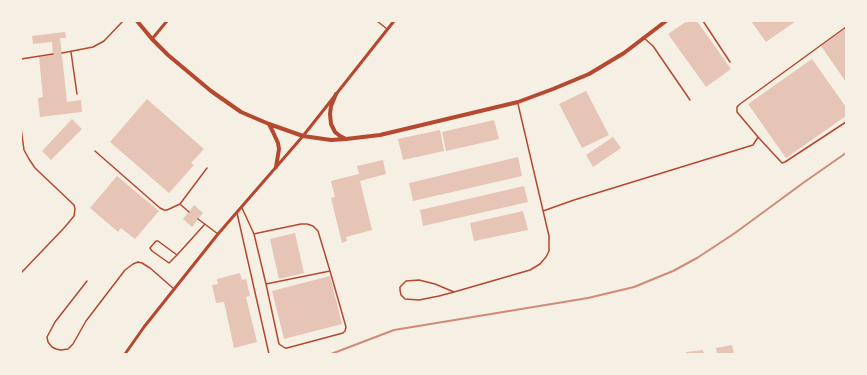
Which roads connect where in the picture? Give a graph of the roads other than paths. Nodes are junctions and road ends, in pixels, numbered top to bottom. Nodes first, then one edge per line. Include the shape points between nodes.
1 (123, 21) edge
2 (137, 21) edge
3 (167, 21) edge
4 (377, 21) edge
5 (394, 21) edge
6 (666, 21) edge
7 (703, 21) edge
8 (846, 27) edge
9 (387, 29) junction
10 (644, 38) junction
11 (152, 39) junction
12 (71, 52) junction
13 (62, 53) dead end
14 (53, 54) dead end
15 (21, 58) edge
16 (730, 62) dead end
17 (77, 94) dead end
18 (336, 94) junction
19 (690, 100) dead end
20 (518, 102) junction
21 (846, 122) edge
22 (269, 124) junction
23 (21, 128) edge
24 (303, 136) junction
25 (758, 137) junction
26 (346, 139) junction
27 (95, 151) dead end
28 (276, 167) junction
29 (207, 168) dead end
30 (180, 204) junction
31 (241, 207) junction
32 (189, 212) dead end
33 (237, 212) junction
34 (543, 212) junction
35 (198, 219) dead end
36 (205, 224) junction
37 (218, 234) junction
38 (254, 234) junction
39 (176, 255) junction
40 (330, 271) junction
41 (21, 273) edge
42 (87, 281) dead end
43 (266, 284) junction
44 (175, 289) junction
45 (454, 292) junction
46 (125, 354) edge
47 (269, 354) edge

1 - 12 lane via 104,41 93,47
2 - 11 main road
3 - 11 street
4 - 9 lane
5 - 9 street
6 - 10 main road
7 - 16 lane
8 - 25 lane via 737,107 737,112
9 - 18 street
10 - 19 lane via 653,46
10 - 20 main road via 589,74
11 - 22 main road via 212,91 241,112
12 - 13 lane
12 - 17 lane
14 - 15 lane
18 - 24 street
18 - 26 main road via 331,106 331,124 336,132
20 - 26 main road via 380,134
20 - 34 lane
21 - 25 lane via 784,163
22 - 24 main road
22 - 28 main road via 278,143
23 - 41 lane via 24,150 29,160 75,209 74,216 64,228
24 - 26 main road via 331,140
24 - 28 street
25 - 34 lane via 753,145 574,200
27 - 30 lane via 160,208 167,210
28 - 31 street
29 - 30 lane
30 - 32 lane
31 - 33 street
31 - 38 lane
33 - 37 street
33 - 47 lane
34 - 45 lane via 549,236 549,251 540,264 530,270
35 - 36 lane
36 - 37 lane
36 - 39 lane
37 - 44 street
38 - 40 lane via 301,224 313,226 318,231
38 - 43 lane
39 - 39 lane via 157,241 150,248 168,263
40 - 43 lane
40 - 43 lane via 345,331 288,348 279,344
42 - 44 lane via 55,322 47,337 48,342 56,349 68,349 73,344 86,321 125,270 133,264 142,263
44 - 46 street
45 - 45 lane via 419,280 406,282 400,286 404,299 419,300

